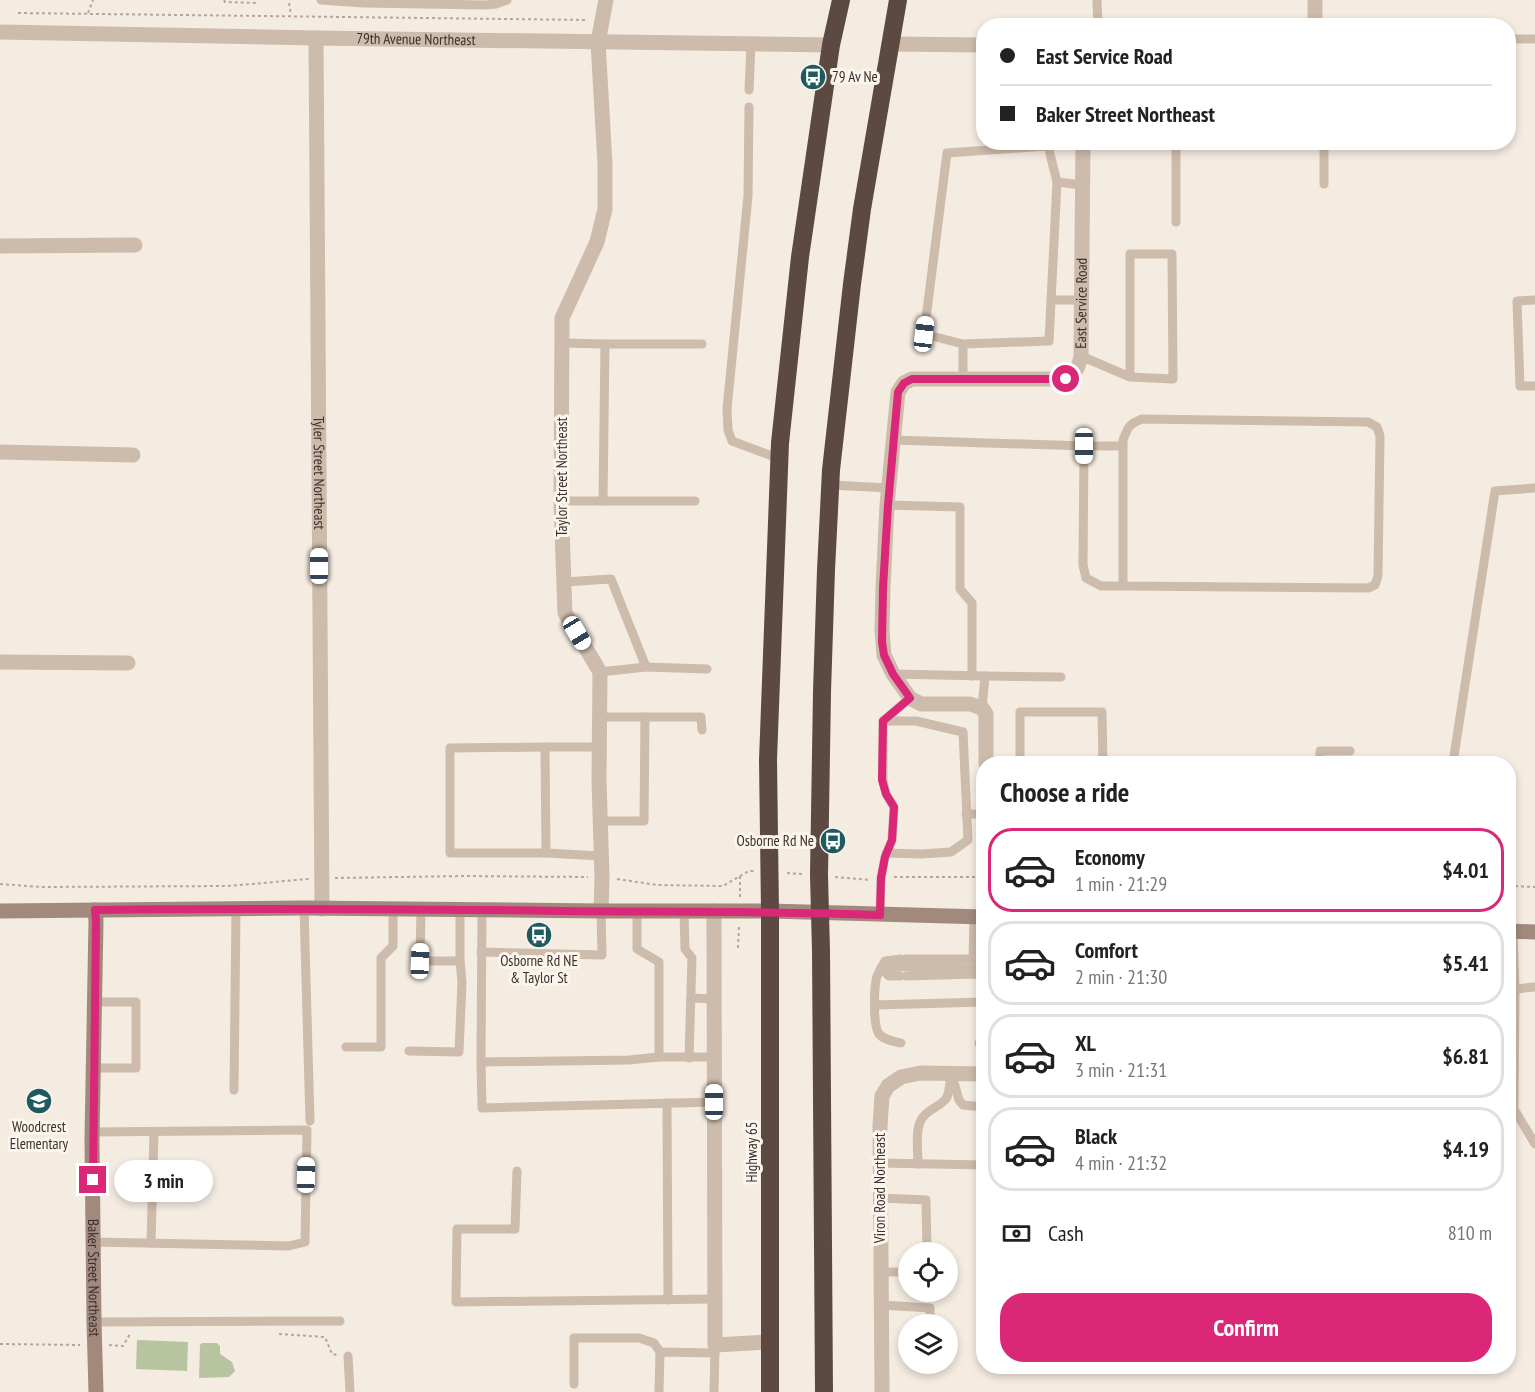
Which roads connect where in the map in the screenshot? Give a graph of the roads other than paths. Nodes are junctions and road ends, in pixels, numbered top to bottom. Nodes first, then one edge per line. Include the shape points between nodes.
1 (321, 0) edge
2 (507, 0) edge
3 (606, 0) edge
4 (841, 0) edge
5 (898, 0) edge
6 (1097, 0) edge
7 (1315, 0) edge
8 (1098, 18) edge
9 (1315, 18) edge
10 (0, 32) edge
11 (316, 38) junction
12 (1516, 39) edge
13 (1535, 39) edge
14 (598, 42) junction
15 (751, 44) junction
16 (890, 44) junction
17 (831, 45) junction
18 (976, 45) edge
19 (749, 90) dead end
20 (749, 107) dead end
21 (990, 150) edge
22 (1049, 150) edge
23 (1083, 150) edge
24 (1176, 150) edge
25 (1324, 150) edge
26 (1057, 182) junction
27 (1324, 184) dead end
28 (1082, 185) junction
29 (1176, 222) dead end
30 (135, 245) dead end
31 (0, 246) edge
32 (1051, 300) junction
33 (1082, 300) junction
34 (1535, 300) edge
35 (562, 343) junction
36 (604, 344) junction
37 (702, 344) dead end
38 (963, 344) junction
39 (1081, 356) junction
40 (1130, 377) junction
41 (963, 379) junction
42 (1535, 386) edge
43 (893, 440) junction
44 (1084, 446) junction
45 (1123, 446) junction
46 (0, 452) edge
47 (133, 455) dead end
48 (780, 459) junction
49 (831, 485) junction
50 (889, 488) junction
51 (1535, 488) edge
52 (561, 501) junction
53 (603, 501) junction
54 (695, 501) dead end
55 (888, 505) junction
56 (564, 582) junction
57 (1124, 586) junction
58 (0, 662) edge
59 (128, 663) dead end
60 (646, 667) junction
61 (707, 669) dead end
62 (600, 672) junction
63 (893, 674) junction
64 (972, 676) junction
65 (985, 676) junction
66 (1061, 677) dead end
67 (910, 698) junction
68 (982, 708) junction
69 (599, 717) junction
70 (645, 717) junction
71 (883, 721) junction
72 (702, 730) dead end
73 (545, 747) junction
74 (599, 747) junction
75 (1350, 751) dead end
76 (986, 756) edge
77 (1020, 756) edge
78 (1103, 756) edge
79 (1320, 756) edge
80 (1455, 756) edge
81 (966, 814) junction
82 (976, 814) edge
83 (600, 821) junction
84 (546, 853) junction
85 (886, 853) junction
86 (600, 856) junction
87 (303, 908) junction
88 (236, 909) junction
89 (322, 909) junction
90 (393, 909) junction
91 (421, 909) junction
92 (0, 910) edge
93 (95, 910) junction
94 (460, 910) junction
95 (482, 910) junction
96 (601, 911) junction
97 (637, 911) junction
98 (684, 911) junction
99 (714, 911) junction
100 (770, 911) junction
101 (820, 913) junction
102 (880, 915) junction
103 (976, 917) edge
104 (1516, 931) edge
105 (1535, 932) edge
106 (976, 938) edge
107 (482, 952) junction
108 (973, 959) junction
109 (976, 959) edge
110 (460, 961) junction
111 (692, 965) junction
112 (714, 966) junction
113 (903, 967) junction
114 (976, 968) edge
115 (976, 974) edge
116 (1535, 987) edge
117 (1516, 989) edge
118 (691, 999) junction
119 (714, 999) junction
120 (95, 1002) junction
121 (976, 1002) edge
122 (875, 1005) junction
123 (901, 1044) dead end
124 (346, 1047) dead end
125 (409, 1051) dead end
126 (659, 1057) junction
127 (714, 1057) junction
128 (689, 1058) junction
129 (481, 1062) junction
130 (94, 1068) junction
131 (951, 1073) junction
132 (976, 1074) edge
133 (234, 1090) dead end
134 (714, 1102) junction
135 (667, 1103) junction
136 (942, 1103) junction
137 (962, 1104) junction
138 (976, 1106) edge
139 (1516, 1112) edge
140 (310, 1121) dead end
141 (92, 1131) junction
142 (154, 1132) junction
143 (1535, 1144) edge
144 (880, 1163) junction
145 (918, 1164) junction
146 (976, 1165) edge
147 (517, 1171) dead end
148 (880, 1198) junction
149 (93, 1242) junction
150 (927, 1242) edge
151 (151, 1244) junction
152 (881, 1272) junction
153 (898, 1272) edge
154 (715, 1299) junction
155 (668, 1300) junction
156 (881, 1305) junction
157 (930, 1314) edge
158 (340, 1321) dead end
159 (94, 1322) junction
160 (770, 1342) junction
161 (715, 1349) junction
162 (660, 1352) junction
163 (348, 1356) road end
164 (574, 1384) dead end
165 (96, 1392) edge
166 (350, 1392) edge
167 (659, 1392) edge
168 (714, 1392) edge
169 (770, 1392) edge
170 (824, 1392) edge
171 (882, 1392) edge

1 - 2 lane via 485,5
3 - 14 street, Taylor Street Northeast
4 - 17 highway, Highway 65
5 - 16 highway
6 - 8 lane
7 - 9 street
10 - 11 street, 79th Avenue Northeast
11 - 14 street, 79th Avenue Northeast
11 - 89 street, Tyler Street Northeast
12 - 13 lane
14 - 15 street, 79th Avenue Northeast
14 - 35 street, Taylor Street Northeast via 604,209 597,242 562,318
15 - 17 street, 79th Avenue Northeast
15 - 19 lane
16 - 18 street
16 - 49 highway via 862,209
17 - 48 highway, Highway 65 via 800,256
20 - 48 lane via 748,196 728,430 732,441
21 - 38 lane via 947,153 924,334
22 - 26 lane
23 - 28 street, East Service Road
24 - 29 lane
25 - 27 lane
26 - 28 lane
26 - 32 lane
28 - 33 street, East Service Road
30 - 31 street
32 - 33 lane
32 - 38 lane via 1049,341
33 - 39 street, East Service Road
34 - 42 lane via 1517,301 1520,386
35 - 36 lane
35 - 52 street, Taylor Street Northeast
36 - 37 lane
36 - 53 lane
38 - 41 lane
39 - 40 lane
39 - 41 street, East Service Road via 1075,373 1066,379
40 - 40 lane via 1130,254 1172,254 1173,379
41 - 43 street, East Service Road via 912,379 904,383 898,392
43 - 44 lane
43 - 50 street, East Service Road
44 - 45 lane
44 - 57 lane via 1086,578 1101,586
45 - 57 lane
45 - 57 lane via 1127,429 1142,419 1368,422 1377,427 1380,436 1375,585
46 - 47 street
48 - 100 highway, Highway 65 via 768,760
49 - 50 lane
49 - 101 highway via 822,692
50 - 55 street, East Service Road
51 - 80 lane via 1495,491
52 - 53 lane
52 - 56 street, Taylor Street Northeast
53 - 54 lane
55 - 63 street, East Service Road via 882,642
55 - 64 lane via 960,507 960,589 972,603
56 - 60 lane via 611,579
56 - 62 street, Taylor Street Northeast via 565,613
58 - 59 street
60 - 61 lane
60 - 62 lane
62 - 69 street
63 - 64 lane
63 - 67 street, East Service Road
64 - 65 lane
65 - 66 lane
65 - 68 lane
67 - 68 street via 921,704 970,704
67 - 71 lane
68 - 76 street via 986,714
69 - 70 lane
69 - 74 street
70 - 72 lane via 701,717
70 - 83 lane via 644,821
71 - 81 lane via 916,721 963,732
71 - 85 lane via 882,780 894,807 892,840
73 - 74 lane
73 - 84 lane
73 - 84 lane via 450,748 450,853
74 - 83 street
75 - 79 lane via 1320,751
77 - 78 lane via 1020,712 1102,712
81 - 82 lane
81 - 85 lane via 968,840 951,852
83 - 86 street
84 - 86 lane
85 - 102 lane
86 - 96 street
87 - 88 street
87 - 89 street
87 - 140 lane
88 - 93 street
88 - 133 lane
89 - 90 street
90 - 91 street
90 - 124 lane via 393,946 381,958 381,1047
91 - 94 street
91 - 110 lane via 420,961
92 - 93 street
93 - 120 street, Baker Street Northeast
94 - 95 street
94 - 110 lane
95 - 96 street
95 - 107 lane
96 - 97 street
96 - 107 lane via 602,955
97 - 98 street
97 - 126 lane via 637,949 659,962
98 - 99 street
98 - 111 lane via 685,949
99 - 100 street
99 - 112 street
100 - 101 street
100 - 160 highway, Highway 65
101 - 102 street
101 - 170 highway
102 - 103 street
104 - 105 street
106 - 108 lane
107 - 129 lane
108 - 109 lane
108 - 113 lane
110 - 125 lane via 459,1052
111 - 112 lane
111 - 118 lane
112 - 119 street
113 - 114 lane
113 - 115 lane
113 - 122 lane via 881,968 876,979
116 - 117 lane
118 - 119 lane
118 - 128 lane
119 - 127 street
120 - 130 street, Baker Street Northeast
120 - 130 lane via 136,1002 136,1068
121 - 122 lane
122 - 123 lane via 880,1035
126 - 128 lane
126 - 129 lane
127 - 128 lane
127 - 134 street
129 - 135 lane via 482,1108
130 - 141 street, Baker Street Northeast
131 - 132 street, Viron Road Northeast
131 - 136 lane via 947,1097
131 - 137 lane
131 - 144 street, Viron Road Northeast via 920,1073 901,1077 888,1086 882,1096
134 - 135 lane
134 - 154 street
135 - 155 lane
136 - 137 lane
136 - 145 lane via 921,1119
137 - 138 lane
139 - 143 lane
141 - 142 lane
141 - 149 street, Baker Street Northeast
142 - 151 lane
142 - 151 lane via 308,1130 305,1242 289,1246
144 - 145 lane
144 - 148 street, Viron Road Northeast
145 - 146 lane
147 - 155 lane via 515,1229 457,1229 456,1302
148 - 150 lane via 926,1200
148 - 152 street, Viron Road Northeast
149 - 151 lane
149 - 159 street, Baker Street Northeast
152 - 153 lane
152 - 156 street, Viron Road Northeast
154 - 155 lane
154 - 161 street
156 - 157 lane via 930,1308
156 - 171 street, Viron Road Northeast
158 - 159 lane
159 - 165 street, Baker Street Northeast
160 - 161 street
160 - 169 highway, Highway 65
161 - 162 lane
161 - 168 lane
162 - 164 lane via 654,1343 639,1338 574,1338
162 - 167 lane
163 - 166 lane

